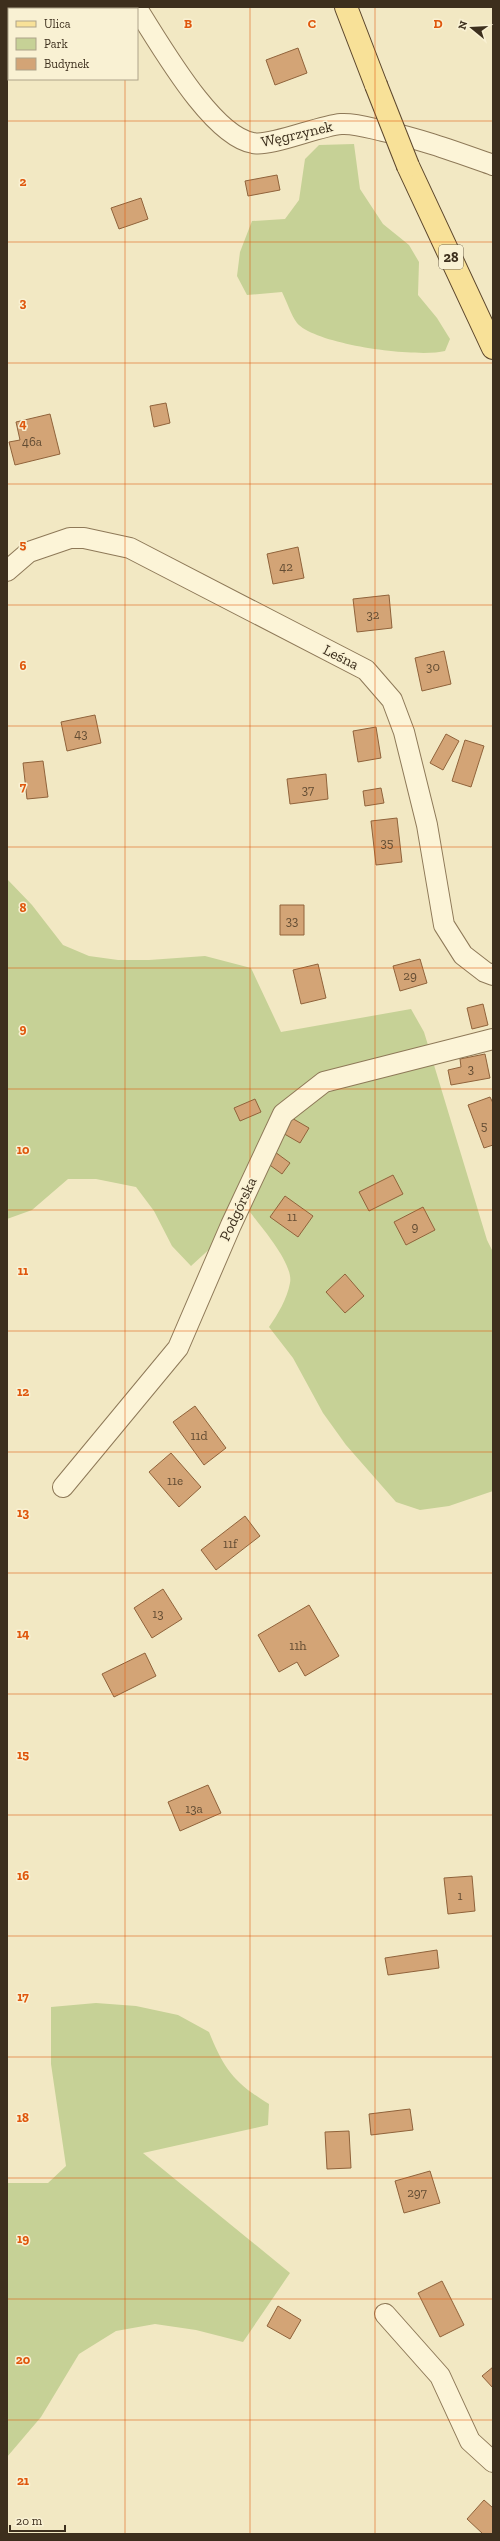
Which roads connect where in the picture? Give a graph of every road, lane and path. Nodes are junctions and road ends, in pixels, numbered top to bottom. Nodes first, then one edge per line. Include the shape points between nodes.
1 (346, 7) edge
2 (138, 10) edge
3 (493, 166) edge
4 (493, 348) edge
5 (7, 572) edge
6 (493, 974) edge
7 (493, 1039) edge
8 (63, 1487) dead end
9 (384, 2314) dead end
10 (493, 2462) edge

1 - 4 main road, 28, bridge via 408,166
2 - 3 street, Węgrzynek via 205,110 237,136 252,143 265,143 311,129 342,124 415,137
5 - 6 street, Leśna via 29,552 70,538 84,538 130,548 366,670 392,700 404,732 427,825 444,925 463,955 485,972
7 - 8 street, Podgórska via 324,1082 282,1114 178,1348
9 - 10 street via 440,2376 470,2441

